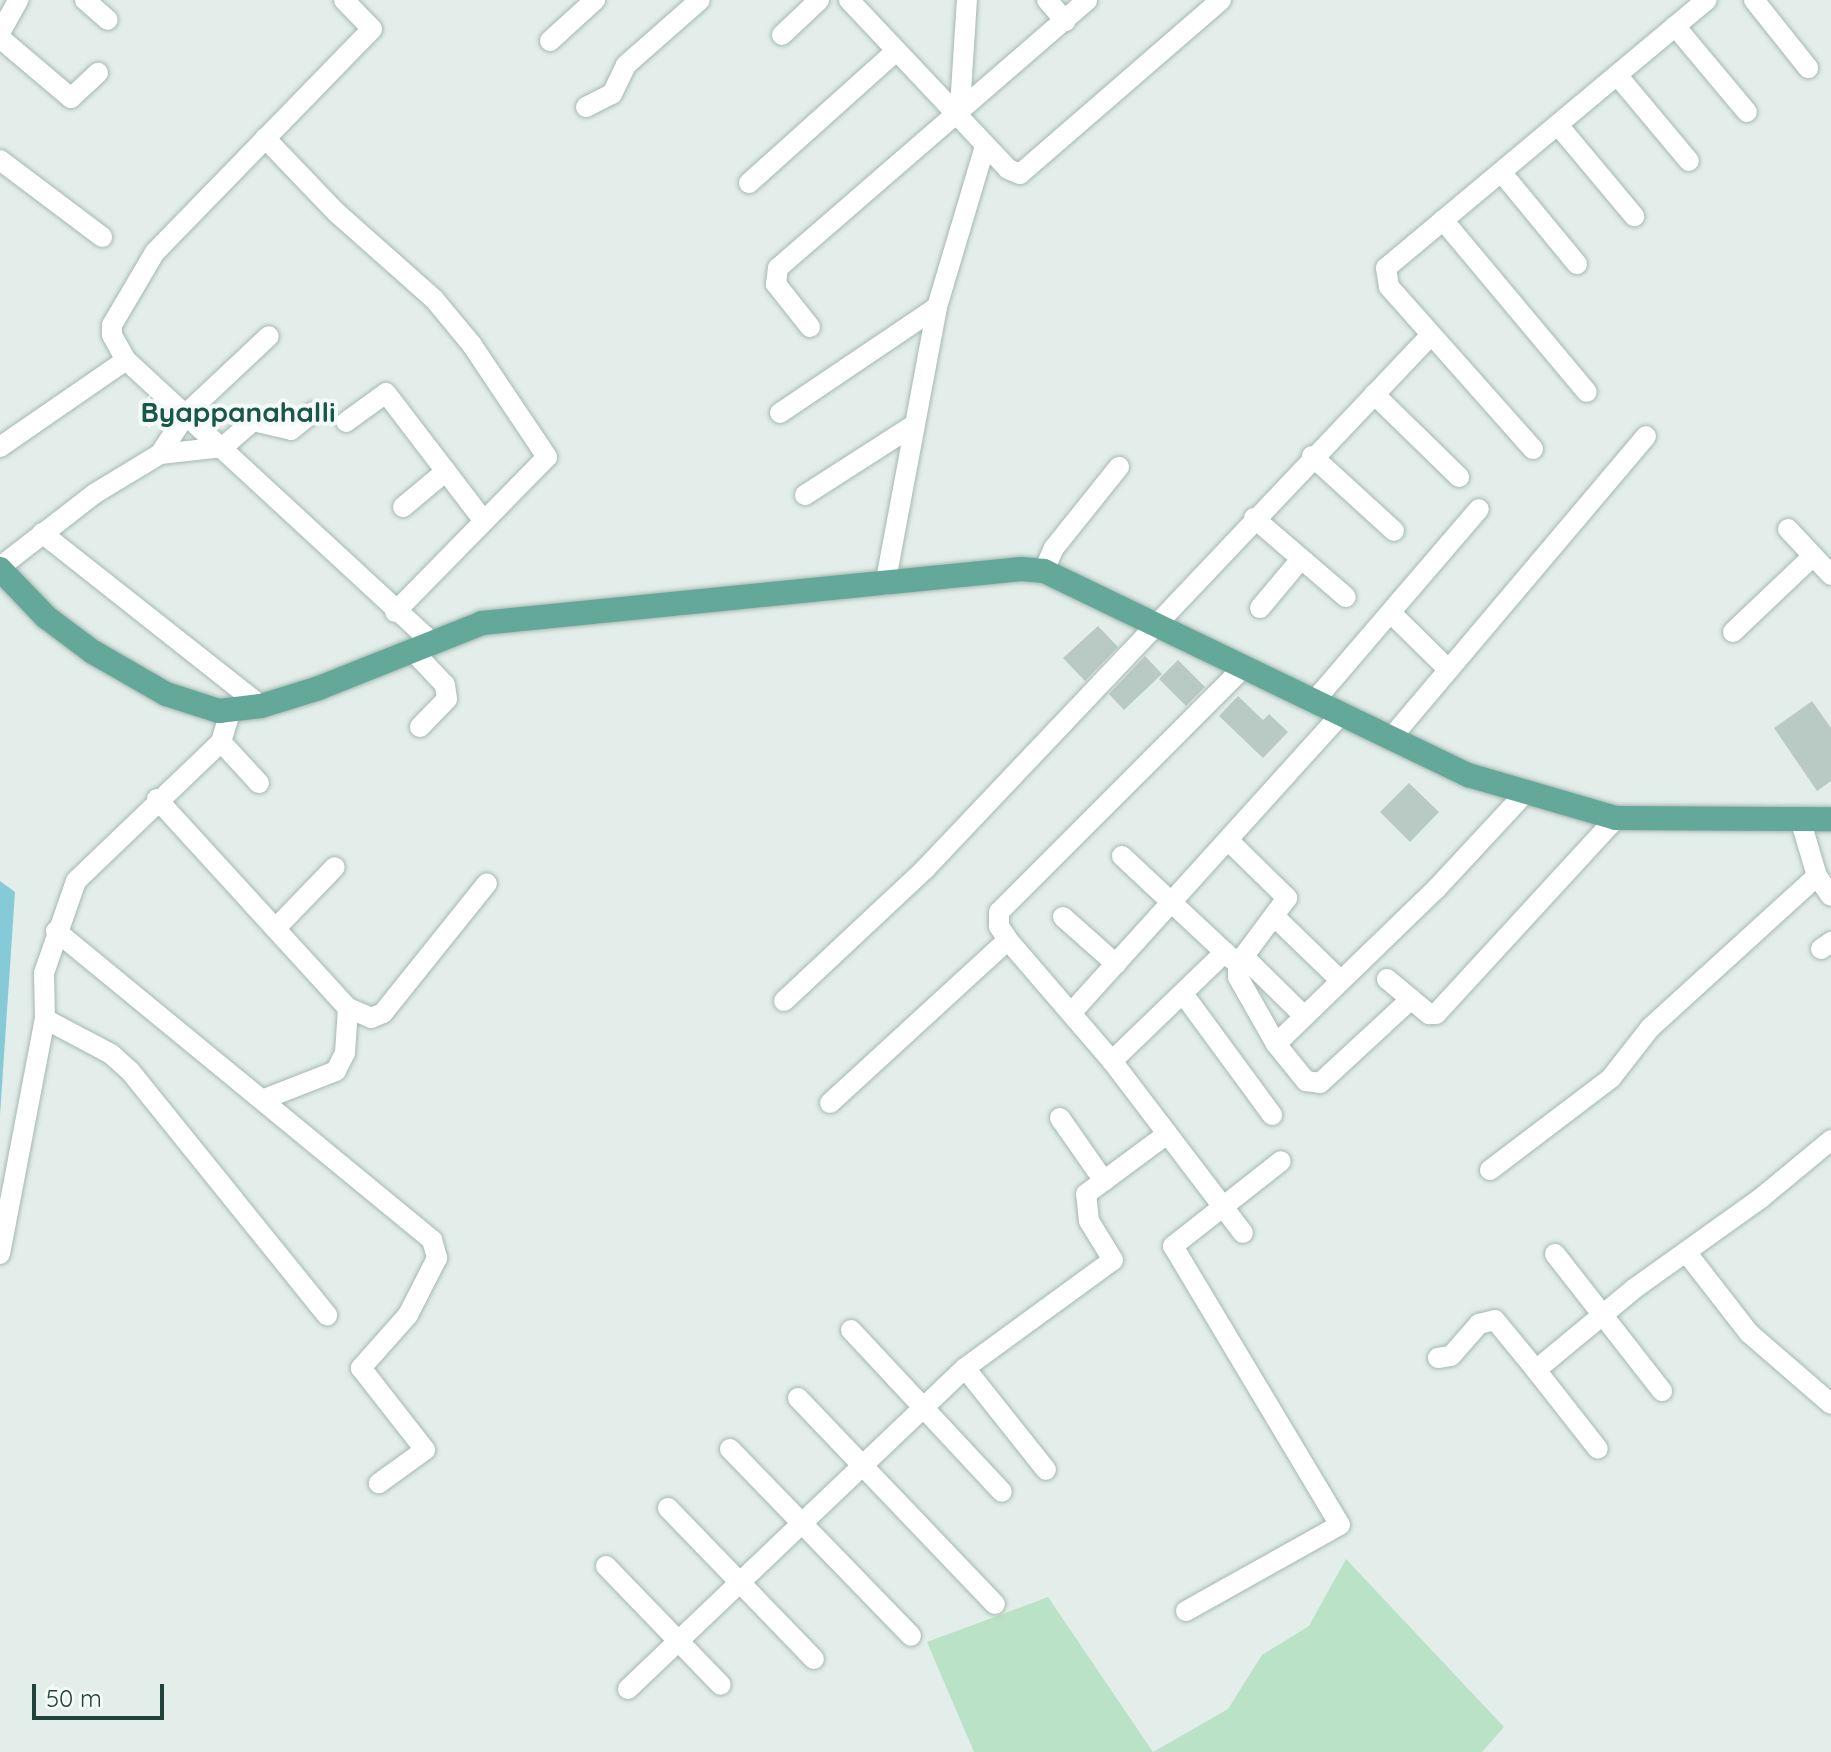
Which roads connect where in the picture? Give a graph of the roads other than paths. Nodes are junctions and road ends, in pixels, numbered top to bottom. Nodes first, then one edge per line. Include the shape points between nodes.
1 (18, 0) edge
2 (85, 0) edge
3 (344, 0) edge
4 (595, 0) edge
5 (700, 0) edge
6 (819, 0) edge
7 (849, 0) edge
8 (967, 0) edge
9 (1047, 0) edge
10 (1087, 0) edge
11 (1221, 0) edge
12 (1707, 0) edge
13 (1754, 0) edge
14 (108, 20) dead end
15 (1065, 21) junction
16 (1675, 26) junction
17 (782, 35) dead end
18 (0, 36) edge
19 (550, 41) dead end
20 (896, 51) junction
21 (1808, 68) dead end
22 (98, 73) dead end
23 (1617, 75) junction
24 (586, 107) dead end
25 (957, 110) junction
26 (1747, 112) dead end
27 (1558, 125) junction
28 (265, 138) junction
29 (985, 146) junction
30 (0, 160) edge
31 (1689, 161) dead end
32 (1502, 173) junction
33 (749, 183) dead end
34 (1634, 216) dead end
35 (1443, 220) junction
36 (102, 237) dead end
37 (1577, 264) dead end
38 (937, 307) junction
39 (810, 327) dead end
40 (1431, 335) junction
41 (269, 336) dead end
42 (126, 360) junction
43 (1587, 392) dead end
44 (1374, 394) junction
45 (313, 412) dead end
46 (187, 413) junction
47 (780, 413) dead end
48 (346, 422) dead end
49 (914, 425) junction
50 (1646, 436) dead end
51 (0, 447) edge
52 (223, 447) junction
53 (1533, 449) dead end
54 (160, 454) junction
55 (1312, 456) junction
56 (1119, 467) dead end
57 (446, 471) junction
58 (1459, 477) dead end
59 (805, 495) dead end
60 (403, 507) dead end
61 (1479, 509) dead end
62 (1254, 518) junction
63 (484, 521) junction
64 (1788, 529) dead end
65 (1394, 531) dead end
66 (42, 533) junction
67 (1813, 556) junction
68 (1301, 559) junction
69 (0, 568) edge
70 (1044, 571) junction
71 (1831, 575) edge
72 (885, 585) junction
73 (1346, 597) dead end
74 (1260, 608) dead end
75 (395, 612) junction
76 (1391, 613) junction
77 (1156, 623) junction
78 (1733, 632) dead end
79 (421, 646) junction
80 (1245, 666) junction
81 (1449, 670) junction
82 (1316, 699) junction
83 (261, 706) junction
84 (231, 710) junction
85 (1342, 713) junction
86 (420, 727) dead end
87 (1391, 738) junction
88 (221, 742) junction
89 (259, 783) dead end
90 (1526, 792) junction
91 (157, 799) junction
92 (1616, 818) junction
93 (1800, 819) junction
94 (1830, 820) edge
95 (1228, 840) junction
96 (1122, 856) dead end
97 (335, 867) dead end
98 (1817, 876) junction
99 (487, 883) dead end
100 (1831, 896) edge
101 (1171, 904) junction
102 (1274, 916) junction
103 (1063, 917) dead end
104 (277, 927) junction
105 (56, 931) junction
106 (1008, 940) junction
107 (1235, 957) junction
108 (1116, 964) junction
109 (1339, 979) junction
110 (1387, 979) dead end
111 (1184, 995) junction
112 (1411, 999) junction
113 (784, 1001) dead end
114 (348, 1008) junction
115 (1072, 1012) junction
116 (1303, 1015) junction
117 (45, 1019) junction
118 (1276, 1044) junction
119 (1112, 1061) junction
120 (264, 1099) junction
121 (830, 1103) dead end
122 (1272, 1115) dead end
123 (1060, 1118) dead end
124 (1167, 1134) junction
125 (1827, 1150) edge
126 (1281, 1161) dead end
127 (1490, 1170) dead end
128 (1104, 1181) junction
129 (1223, 1207) junction
130 (1243, 1233) dead end
131 (1686, 1252) junction
132 (0, 1254) edge
133 (1555, 1254) dead end
134 (327, 1315) dead end
135 (1602, 1315) junction
136 (851, 1330) dead end
137 (1438, 1358) dead end
138 (965, 1368) junction
139 (1536, 1370) junction
140 (1662, 1391) dead end
141 (798, 1398) dead end
142 (1831, 1404) edge
143 (924, 1406) junction
144 (730, 1449) dead end
145 (1598, 1449) dead end
146 (863, 1464) junction
147 (1046, 1470) dead end
148 (379, 1483) dead end
149 (1002, 1492) dead end
150 (668, 1508) dead end
151 (802, 1521) junction
152 (606, 1566) dead end
153 (739, 1582) junction
154 (995, 1604) dead end
155 (1186, 1611) dead end
156 (911, 1636) dead end
157 (678, 1640) junction
158 (814, 1659) dead end
159 (721, 1685) dead end
160 (628, 1689) dead end

1 - 18 street
2 - 14 street
3 - 28 street via 372,29
4 - 19 street
5 - 24 street via 626,65 612,94
6 - 17 street
7 - 20 street
8 - 25 street
9 - 15 street
10 - 15 street
11 - 29 street via 1031,170 1014,173
12 - 16 street
13 - 21 street
15 - 25 street
16 - 23 street
16 - 26 street
18 - 22 street via 71,98
20 - 25 street
20 - 33 street
23 - 27 street
23 - 31 street
25 - 29 street
25 - 39 street via 778,268 776,284
27 - 32 street
27 - 34 street
28 - 42 street via 148,261 112,325
28 - 63 street via 337,213 434,299 472,345 547,457
29 - 38 street
30 - 36 street
32 - 35 street
32 - 37 street
35 - 40 street via 1384,274
35 - 43 street
38 - 47 street
38 - 49 street
40 - 44 street
40 - 53 street
41 - 46 street
42 - 46 street
42 - 51 street
44 - 55 street
44 - 58 street
45 - 52 street via 291,430 253,421
46 - 52 street
46 - 54 street
48 - 57 street via 386,393
49 - 59 street
49 - 72 street
50 - 81 street
52 - 54 street
52 - 75 street
54 - 66 street
55 - 62 street
55 - 65 street
56 - 70 street via 1050,553
57 - 60 street
57 - 63 street
61 - 76 street
62 - 68 street
62 - 77 street
63 - 75 street
64 - 67 street
66 - 69 street
66 - 83 street
67 - 71 street
67 - 78 street
68 - 73 street
68 - 74 street
69 - 84 main road via 46,617 124,672 184,702
70 - 72 main road via 1021,569
70 - 77 main road
72 - 79 main road via 521,617 472,625
75 - 79 street
76 - 81 street
76 - 82 street
77 - 80 main road
77 - 113 street via 924,870
79 - 83 main road via 368,671
79 - 86 street via 445,685 447,699
80 - 82 main road
80 - 106 street via 1003,903 999,926
81 - 87 street
82 - 85 main road
83 - 84 main road
84 - 88 street
85 - 87 main road
85 - 95 street
87 - 90 main road via 1468,775
88 - 89 street
88 - 91 street
90 - 92 main road
90 - 109 street via 1436,889
91 - 104 street
91 - 105 street via 82,874
92 - 93 main road
92 - 112 street via 1442,1010 1429,1014
93 - 94 main road
93 - 98 street
95 - 101 street
95 - 102 street via 1282,889 1287,898
96 - 101 street
97 - 104 street
98 - 100 street
98 - 127 street via 1650,1028 1611,1078
99 - 114 street via 383,1013 371,1018
101 - 107 street
101 - 108 street
102 - 107 street
102 - 109 street
103 - 108 street
104 - 114 street
105 - 117 street via 44,973
105 - 120 street
106 - 115 street
106 - 121 street
107 - 111 street
107 - 116 street
107 - 118 street via 1243,989
108 - 115 street
109 - 116 street
110 - 112 street
111 - 119 street
111 - 122 street
112 - 118 street via 1320,1083 1306,1081
114 - 120 street via 345,1053 336,1071
115 - 119 street
116 - 118 street
117 - 132 street
117 - 134 street via 111,1054 130,1071
119 - 124 street
120 - 148 street via 432,1240 437,1258 408,1315 361,1368 425,1450
123 - 128 street
124 - 128 street
124 - 129 street
125 - 131 street
126 - 129 street
128 - 138 street via 1086,1194 1084,1207 1113,1260
129 - 130 street
129 - 155 street via 1173,1246 1340,1525
131 - 135 street
131 - 142 street via 1749,1333
133 - 135 street
135 - 139 street
135 - 140 street
136 - 143 street
137 - 139 street via 1451,1356 1479,1324 1495,1320
138 - 143 street
138 - 147 street
139 - 145 street
141 - 146 street
143 - 146 street
143 - 149 street
144 - 151 street
146 - 151 street
146 - 154 street
150 - 153 street
151 - 153 street
151 - 156 street
152 - 157 street
153 - 157 street
153 - 158 street
157 - 159 street
157 - 160 street

